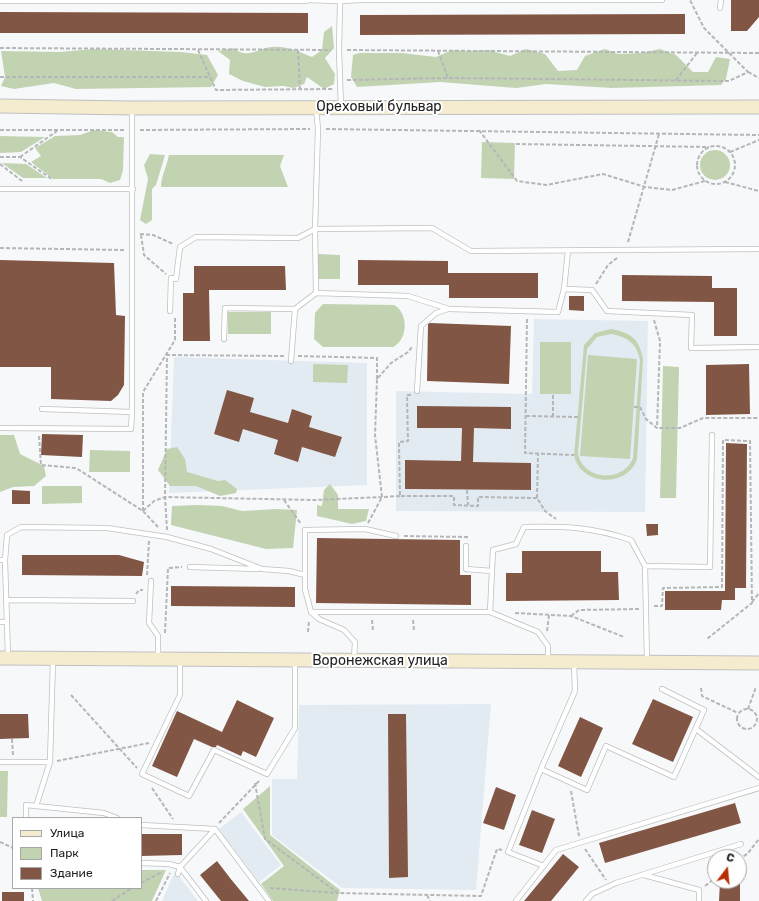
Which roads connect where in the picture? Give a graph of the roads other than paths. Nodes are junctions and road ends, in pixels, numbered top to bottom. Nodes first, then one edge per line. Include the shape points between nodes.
1 (362, 0) edge
2 (515, 0) edge
3 (603, 0) edge
4 (656, 0) edge
5 (662, 0) edge
6 (721, 0) edge
7 (0, 1) edge
8 (306, 1) edge
9 (340, 1) edge
10 (720, 8) dead end
11 (0, 106) edge
12 (759, 107) edge
13 (132, 108) junction
14 (316, 108) junction
15 (341, 108) junction
16 (0, 189) edge
17 (133, 189) junction
18 (315, 229) junction
19 (759, 249) edge
20 (568, 251) junction
21 (564, 289) junction
22 (316, 293) junction
23 (295, 309) junction
24 (449, 309) junction
25 (170, 311) dead end
26 (224, 339) dead end
27 (759, 347) edge
28 (292, 359) road end
29 (417, 391) road end
30 (42, 409) dead end
31 (132, 412) junction
32 (0, 428) edge
33 (712, 435) dead end
34 (396, 536) road end
35 (466, 546) road end
36 (2, 560) edge
37 (645, 566) junction
38 (190, 567) road end
39 (262, 569) junction
40 (492, 571) junction
41 (305, 575) junction
42 (151, 581) road end
43 (6, 600) junction
44 (133, 601) road end
45 (311, 612) junction
46 (490, 612) junction
47 (0, 622) edge
48 (7, 622) junction
49 (4, 658) edge
50 (53, 659) junction
51 (158, 660) junction
52 (180, 660) junction
53 (295, 660) junction
54 (354, 660) junction
55 (548, 662) junction
56 (647, 662) junction
57 (574, 663) junction
58 (759, 663) edge
59 (662, 689) dead end
60 (696, 729) junction
61 (0, 762) edge
62 (50, 762) junction
63 (541, 769) junction
64 (759, 777) edge
65 (759, 788) edge
66 (36, 806) junction
67 (26, 817) edge
68 (114, 817) edge
69 (142, 825) edge
70 (215, 829) junction
71 (741, 844) dead end
72 (142, 863) edge
73 (178, 866) junction
74 (544, 866) junction
75 (178, 874) dead end
76 (644, 875) junction
77 (206, 901) edge
78 (269, 901) edge
79 (516, 901) edge
80 (586, 901) edge
81 (699, 901) edge

1 - 2 lane
1 - 9 lane
2 - 3 lane
3 - 4 lane
4 - 5 lane
6 - 10 lane
7 - 8 lane
8 - 9 lane
9 - 15 lane via 338,50
11 - 13 main road, Ореховый бульвар
12 - 15 main road, Ореховый бульвар
13 - 14 main road, Ореховый бульвар
13 - 17 lane
14 - 15 main road, Ореховый бульвар
14 - 18 lane via 318,129
16 - 17 lane
17 - 31 lane
18 - 20 lane via 432,228 471,251
18 - 22 lane
18 - 25 lane via 298,238 196,237 180,247 176,278 172,278
19 - 20 lane
20 - 21 lane
21 - 24 lane via 558,312
21 - 27 lane via 592,290 607,311 692,315 691,348
22 - 23 lane
22 - 24 lane via 408,296
23 - 26 lane via 225,308
23 - 28 lane
24 - 29 lane via 436,313 420,326
30 - 31 lane
31 - 32 lane via 131,429
33 - 37 lane via 710,567
34 - 41 lane via 365,529 305,530
35 - 40 lane via 466,569
36 - 39 lane via 7,535 21,527 107,528 167,537 211,549
36 - 43 lane
37 - 40 lane via 631,540 607,532 565,526 524,527 516,544 493,550
37 - 56 lane
38 - 39 lane
39 - 41 lane
40 - 46 lane
41 - 45 lane via 305,589
42 - 51 lane via 149,623 158,636
43 - 44 lane
43 - 48 lane
45 - 46 lane
45 - 54 lane via 344,630 354,642
46 - 55 lane via 538,632 548,646
47 - 48 lane
48 - 49 lane
49 - 50 main road, Воронежская улица
50 - 51 main road, Воронежская улица
50 - 62 lane
51 - 52 main road, Воронежская улица
52 - 53 main road, Воронежская улица
52 - 53 lane via 180,695 142,774 189,796 214,750 267,774 295,728
53 - 54 main road, Воронежская улица
54 - 55 main road, Воронежская улица
55 - 57 main road, Воронежская улица
56 - 57 main road, Воронежская улица
56 - 58 main road, Воронежская улица
57 - 63 lane via 575,690
59 - 60 lane via 704,710
60 - 63 lane via 674,777 606,746 587,790
60 - 64 lane
61 - 62 lane
62 - 66 lane
63 - 74 lane via 508,852
65 - 74 lane via 556,850
66 - 67 lane via 26,805
66 - 68 lane via 104,813
69 - 70 lane
70 - 73 lane
70 - 78 lane
71 - 76 lane
72 - 73 lane
73 - 75 lane
73 - 77 lane
74 - 79 lane
76 - 80 lane via 616,883 592,894
76 - 81 lane via 699,890

